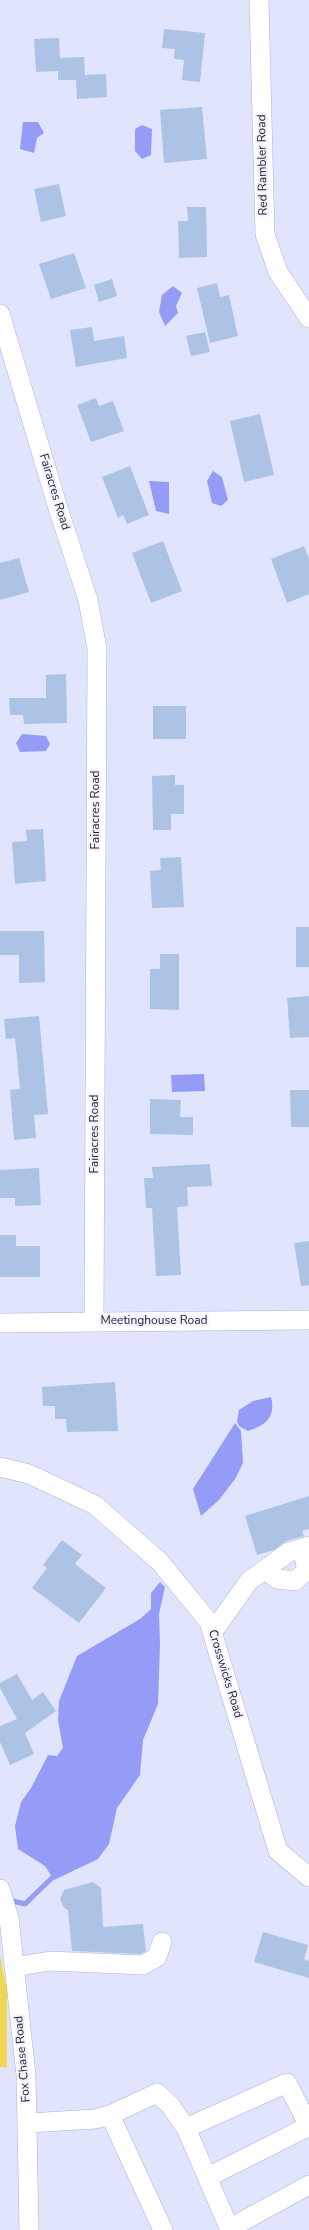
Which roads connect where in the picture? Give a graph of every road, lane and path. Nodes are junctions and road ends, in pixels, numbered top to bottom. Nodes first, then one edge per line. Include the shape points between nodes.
1 (259, 0) edge
2 (0, 314) edge
3 (309, 318) edge
4 (309, 1320) edge
5 (94, 1321) junction
6 (0, 1323) edge
7 (0, 1467) edge
8 (306, 1547) edge
9 (265, 1570) junction
10 (212, 1633) junction
11 (309, 1877) edge
12 (0, 1889) edge
13 (162, 1942) dead end
14 (14, 1967) junction
15 (110, 2114) junction
16 (28, 2123) junction
17 (309, 2126) edge
18 (186, 2128) junction
19 (208, 2177) junction
20 (309, 2185) edge
21 (230, 2229) edge
22 (29, 2230) edge
23 (163, 2230) edge

1 - 3 street, Red Rambler Road via 264,234 278,272
2 - 5 street, Fairacres Road via 88,600 97,649
4 - 5 street, Meetinghouse Road
5 - 6 street, Meetinghouse Road
7 - 10 street, Crosswicks Road via 29,1474 95,1505 160,1562 209,1622
8 - 9 street via 289,1552
8 - 9 street via 307,1570 295,1581 277,1579
9 - 10 street via 249,1581
10 - 11 street, Crosswicks Road via 278,1851
12 - 14 street, Fox Chase Road via 9,1918
13 - 14 street via 157,1957 143,1965 50,1961
14 - 16 street, Fox Chase Road via 26,2075
15 - 16 street via 95,2119
15 - 18 street via 157,2093 170,2104
15 - 23 street
16 - 22 street, Fox Chase Road
17 - 18 street via 288,2082
17 - 19 street
18 - 19 street
19 - 21 street
20 - 21 street

